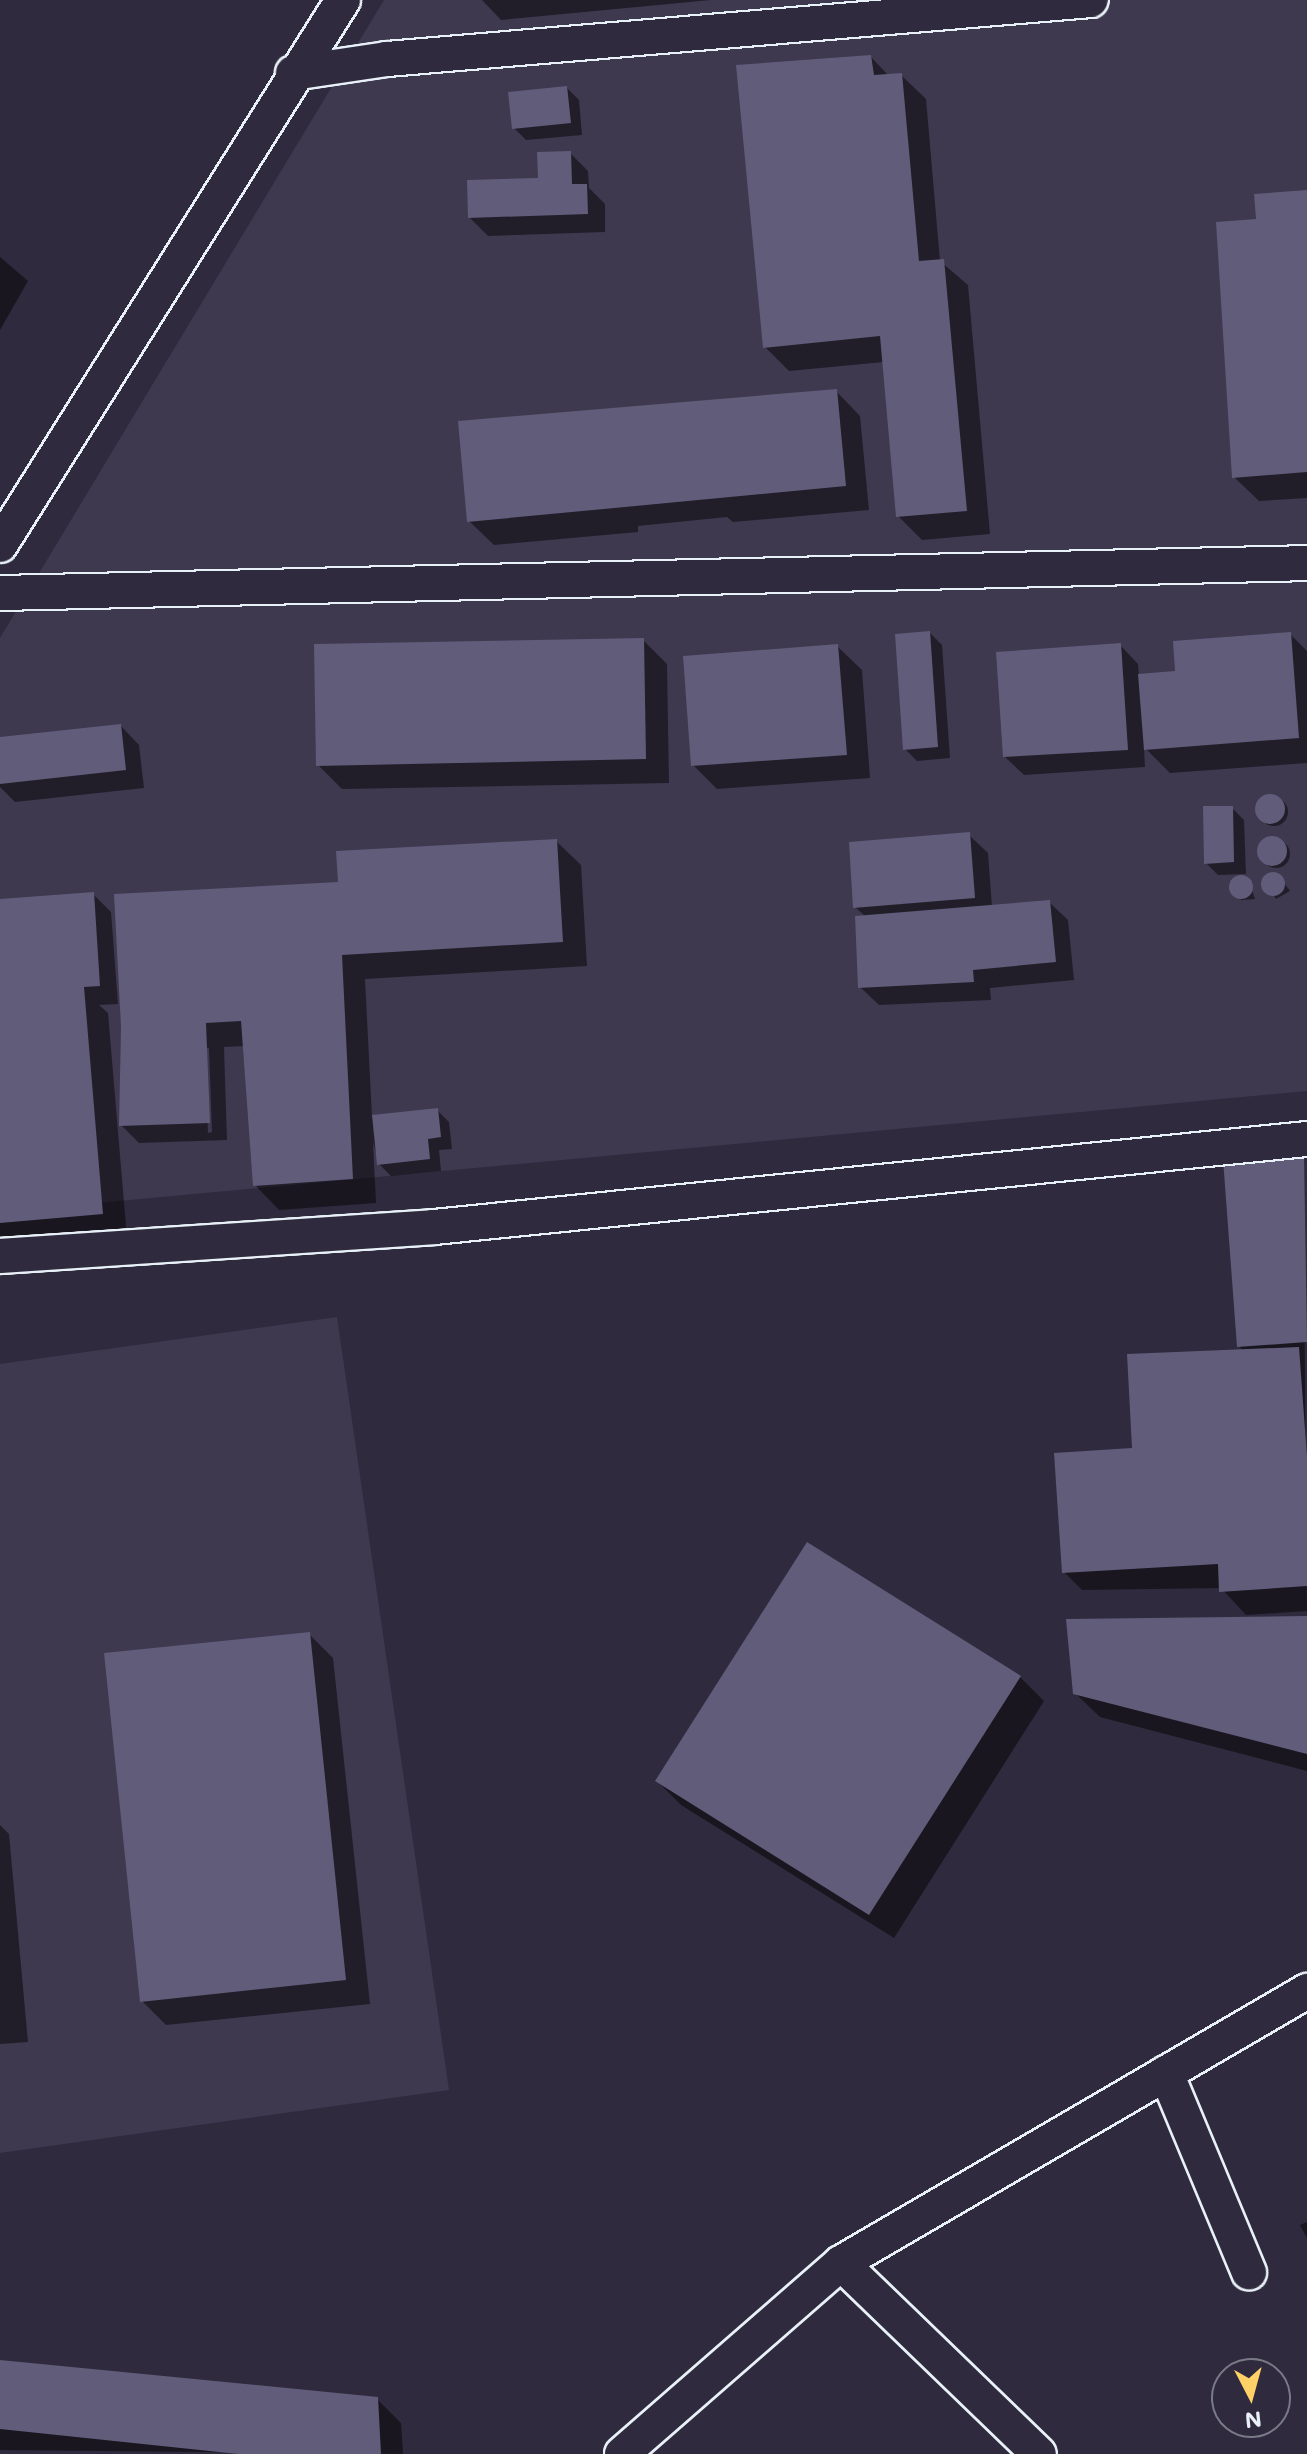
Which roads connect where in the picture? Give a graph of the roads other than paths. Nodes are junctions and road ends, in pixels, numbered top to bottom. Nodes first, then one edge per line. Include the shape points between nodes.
1 (343, 0) edge
2 (1091, 0) edge
3 (293, 73) junction
4 (1, 542) edge
5 (1307, 563) edge
6 (0, 593) edge
7 (1307, 1139) edge
8 (0, 1256) edge
9 (1307, 1991) edge
10 (1166, 2073) junction
11 (841, 2263) junction
12 (1249, 2272) dead end
13 (622, 2454) edge
14 (1039, 2454) edge

1 - 3 street
2 - 3 street via 387,59
3 - 4 street
5 - 6 street
7 - 8 street via 434,1227
9 - 10 street
10 - 11 street
10 - 12 street
11 - 13 street
11 - 14 street

